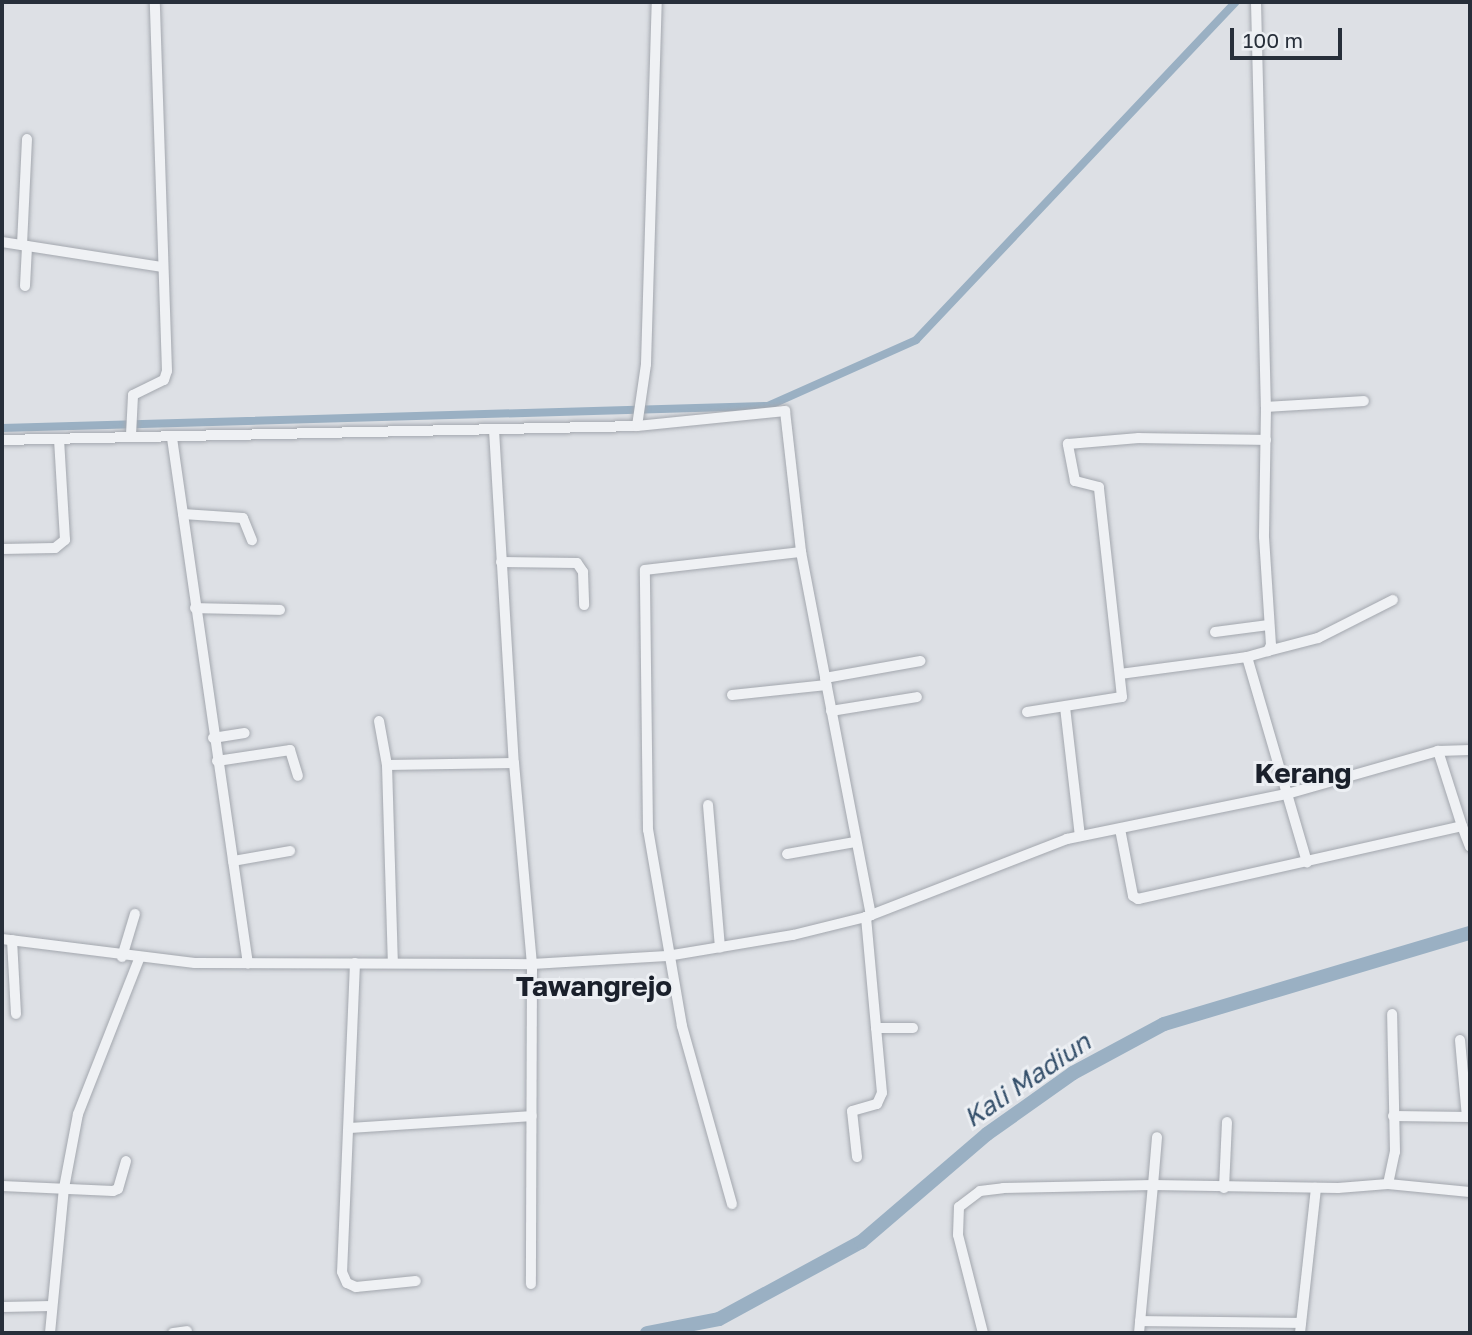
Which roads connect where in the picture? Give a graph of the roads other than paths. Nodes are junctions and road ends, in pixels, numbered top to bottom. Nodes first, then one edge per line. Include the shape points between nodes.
1 (155, 2) edge
2 (657, 2) edge
3 (1256, 2) edge
4 (27, 139) dead end
5 (2, 242) edge
6 (24, 245) junction
7 (161, 267) junction
8 (25, 286) dead end
9 (1364, 401) dead end
10 (1266, 407) junction
11 (637, 423) junction
12 (494, 430) junction
13 (131, 434) junction
14 (172, 438) junction
15 (59, 439) junction
16 (2, 440) edge
17 (1266, 440) junction
18 (183, 514) junction
19 (253, 540) dead end
20 (2, 549) edge
21 (801, 552) junction
22 (500, 562) junction
23 (1394, 600) dead end
24 (584, 605) dead end
25 (195, 608) junction
26 (280, 610) dead end
27 (1269, 625) junction
28 (1215, 632) dead end
29 (1268, 650) junction
30 (1247, 657) junction
31 (920, 662) dead end
32 (1121, 674) junction
33 (825, 682) junction
34 (732, 695) dead end
35 (917, 697) dead end
36 (1065, 707) junction
37 (831, 712) junction
38 (1027, 712) dead end
39 (379, 721) dead end
40 (245, 733) dead end
41 (213, 738) junction
42 (1470, 750) edge
43 (1438, 751) junction
44 (217, 761) junction
45 (514, 763) junction
46 (387, 765) junction
47 (298, 776) dead end
48 (1287, 794) junction
49 (708, 806) dead end
50 (1462, 826) junction
51 (1120, 829) junction
52 (1080, 836) junction
53 (855, 842) junction
54 (1470, 847) edge
55 (290, 851) dead end
56 (787, 854) dead end
57 (233, 861) junction
58 (1307, 862) junction
59 (135, 914) dead end
60 (868, 916) junction
61 (7, 939) edge
62 (720, 947) junction
63 (667, 956) junction
64 (122, 957) junction
65 (139, 959) junction
66 (355, 963) junction
67 (393, 963) junction
68 (248, 964) junction
69 (531, 964) junction
70 (16, 1014) dead end
71 (1392, 1014) dead end
72 (876, 1028) junction
73 (914, 1028) dead end
74 (1460, 1040) dead end
75 (532, 1116) junction
76 (1394, 1116) junction
77 (1468, 1117) edge
78 (1227, 1122) dead end
79 (351, 1128) junction
80 (1157, 1137) dead end
81 (858, 1157) dead end
82 (126, 1161) dead end
83 (1388, 1184) junction
84 (1153, 1185) junction
85 (2, 1186) edge
86 (64, 1188) junction
87 (1224, 1188) junction
88 (1316, 1188) junction
89 (1470, 1192) edge
90 (732, 1204) dead end
91 (416, 1280) dead end
92 (531, 1284) dead end
93 (52, 1306) junction
94 (2, 1307) edge
95 (1140, 1321) junction
96 (1301, 1328) edge
97 (187, 1331) dead end
98 (50, 1333) edge
99 (173, 1333) edge
100 (983, 1333) edge
101 (1139, 1333) edge

1 - 7 street
2 - 11 street via 646,364
3 - 10 street
4 - 6 street
5 - 6 street
6 - 7 street
6 - 8 street
7 - 13 street via 166,376 133,395
9 - 10 street
10 - 17 street
11 - 12 street
11 - 21 street via 785,411
12 - 14 street
12 - 22 street
13 - 14 street
13 - 15 street
14 - 18 street
15 - 16 street
15 - 20 street via 65,540 55,548
17 - 27 street
17 - 32 street via 1139,438 1068,444 1075,481 1099,487
18 - 19 street via 243,518
18 - 25 street
21 - 33 street
21 - 63 street via 645,570 648,830
22 - 24 street via 577,563 583,572
22 - 45 street
23 - 29 street via 1318,638
25 - 26 street
25 - 41 street
27 - 28 street
27 - 29 street
29 - 30 street
30 - 32 street
30 - 48 street
31 - 33 street
32 - 36 street via 1120,699
33 - 34 street
33 - 37 street
35 - 37 street
36 - 38 street
36 - 52 street
37 - 53 street
39 - 46 street
40 - 41 street
41 - 44 street
42 - 43 street
43 - 48 street
43 - 50 street
44 - 47 street via 290,750
44 - 57 street
45 - 46 street
45 - 69 street
46 - 67 street
48 - 51 street
48 - 58 street
49 - 62 street
50 - 54 street
50 - 58 street
51 - 52 street
51 - 58 street via 1135,899
52 - 60 street
53 - 56 street
53 - 60 street
55 - 57 street
57 - 68 street
59 - 64 street
60 - 62 street
60 - 72 street
61 - 64 street
61 - 70 street
62 - 63 street
63 - 69 street
63 - 90 street
64 - 65 street
65 - 68 street
65 - 86 street via 87,1084
66 - 67 street
66 - 68 street
66 - 79 street
67 - 69 street
69 - 75 street
71 - 76 street
72 - 73 street
72 - 81 street via 881,1098 877,1104 852,1111
74 - 77 street
75 - 79 street
75 - 92 street
76 - 77 street
76 - 83 street via 1394,1166
78 - 87 street
79 - 91 street via 345,1169 344,1278 356,1287
80 - 84 street
82 - 86 street via 116,1190
83 - 88 street
83 - 89 street
84 - 87 street
84 - 95 street
84 - 100 street via 1037,1185 980,1192 969,1198 957,1214 958,1235
85 - 86 street
86 - 93 street
87 - 88 street
88 - 96 street
93 - 94 street
93 - 98 street
95 - 96 street
95 - 101 street
97 - 99 street

